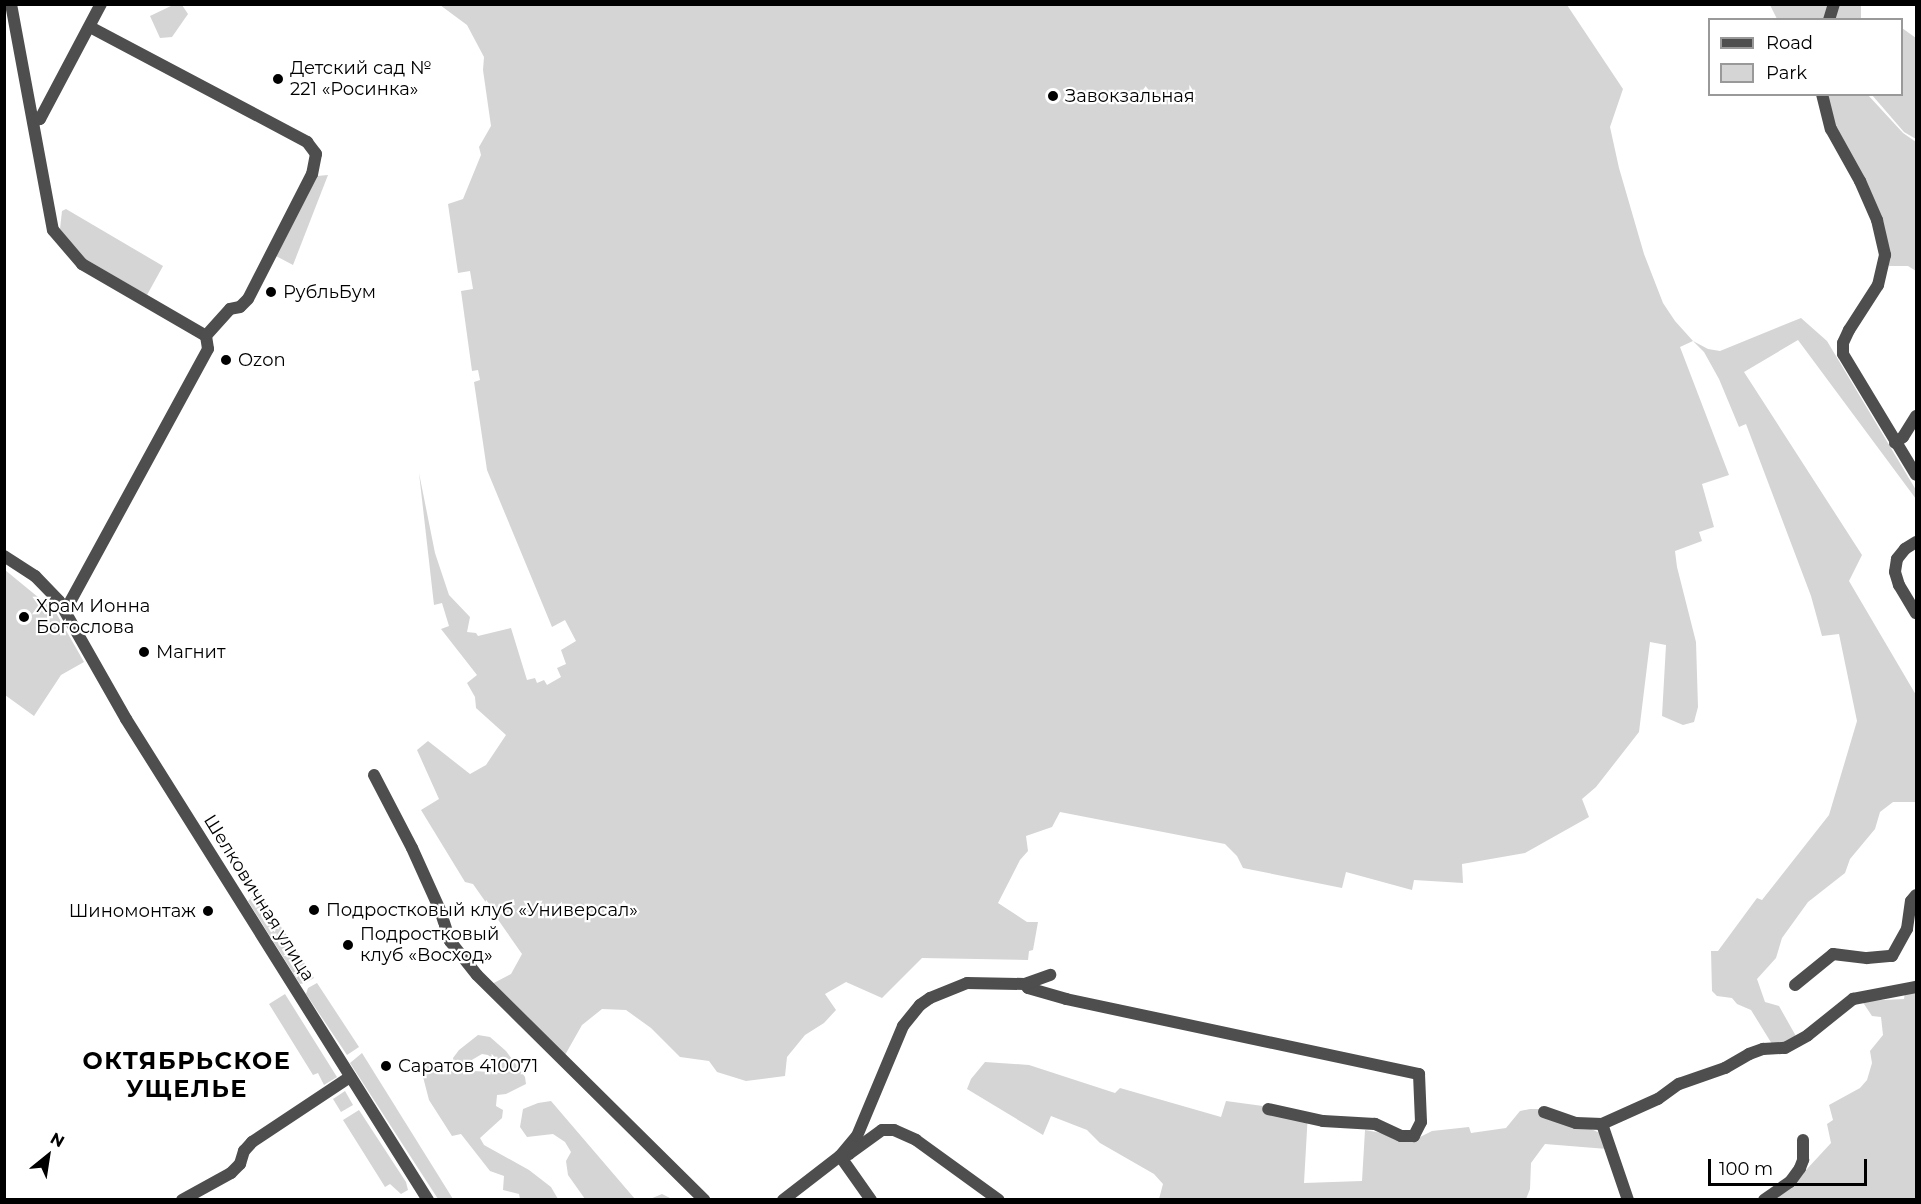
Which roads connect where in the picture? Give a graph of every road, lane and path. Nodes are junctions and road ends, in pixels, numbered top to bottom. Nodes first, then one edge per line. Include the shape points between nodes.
1 (11, 4) edge
2 (101, 4) edge
3 (90, 27) junction
4 (1823, 96) edge
5 (33, 121) junction
6 (207, 336) junction
7 (1917, 416) edge
8 (1895, 443) junction
9 (1917, 475) edge
10 (1917, 542) edge
11 (4, 556) edge
12 (65, 611) junction
13 (1917, 613) edge
14 (374, 776) dead end
15 (1917, 895) edge
16 (1050, 975) dead end
17 (1025, 984) junction
18 (1795, 985) dead end
19 (1917, 987) edge
20 (350, 1077) junction
21 (1268, 1109) dead end
22 (1544, 1112) dead end
23 (1602, 1124) junction
24 (1803, 1140) dead end
25 (840, 1156) junction
26 (182, 1200) edge
27 (428, 1200) edge
28 (704, 1200) edge
29 (783, 1200) edge
30 (871, 1200) edge
31 (999, 1200) edge
32 (1628, 1200) edge
33 (1764, 1200) edge

1 - 5 street
2 - 3 street
3 - 5 street via 40,119
3 - 6 street via 307,142 316,154 312,174 248,299 230,309
4 - 8 street via 1831,129 1877,220 1885,264 1878,285 1849,330 1843,354
5 - 6 street via 53,230 66,248 82,264
6 - 12 street via 208,349
7 - 8 street
8 - 9 street
10 - 13 street via 1897,559 1895,572
11 - 12 street, Шелковичная улица via 35,576
12 - 20 street, Шелковичная улица via 126,719
14 - 28 street via 412,848 450,941 477,975
15 - 18 street via 1911,901 1907,929 1892,956 1833,954
16 - 17 street
17 - 21 street via 1066,999 1419,1074 1421,1122 1414,1136 1401,1136 1375,1125 1323,1121
17 - 25 street via 967,983 920,1005 903,1026 864,1123
19 - 23 street via 1853,999 1785,1048 1762,1049 1725,1068 1679,1084 1658,1099
20 - 26 street via 252,1142 231,1173
20 - 27 street, Шелковичная улица
22 - 23 street via 1576,1123
23 - 32 street
24 - 33 street via 1800,1168 1790,1182
25 - 29 street
25 - 30 street
25 - 31 street via 849,1155 882,1130 894,1130 916,1140

